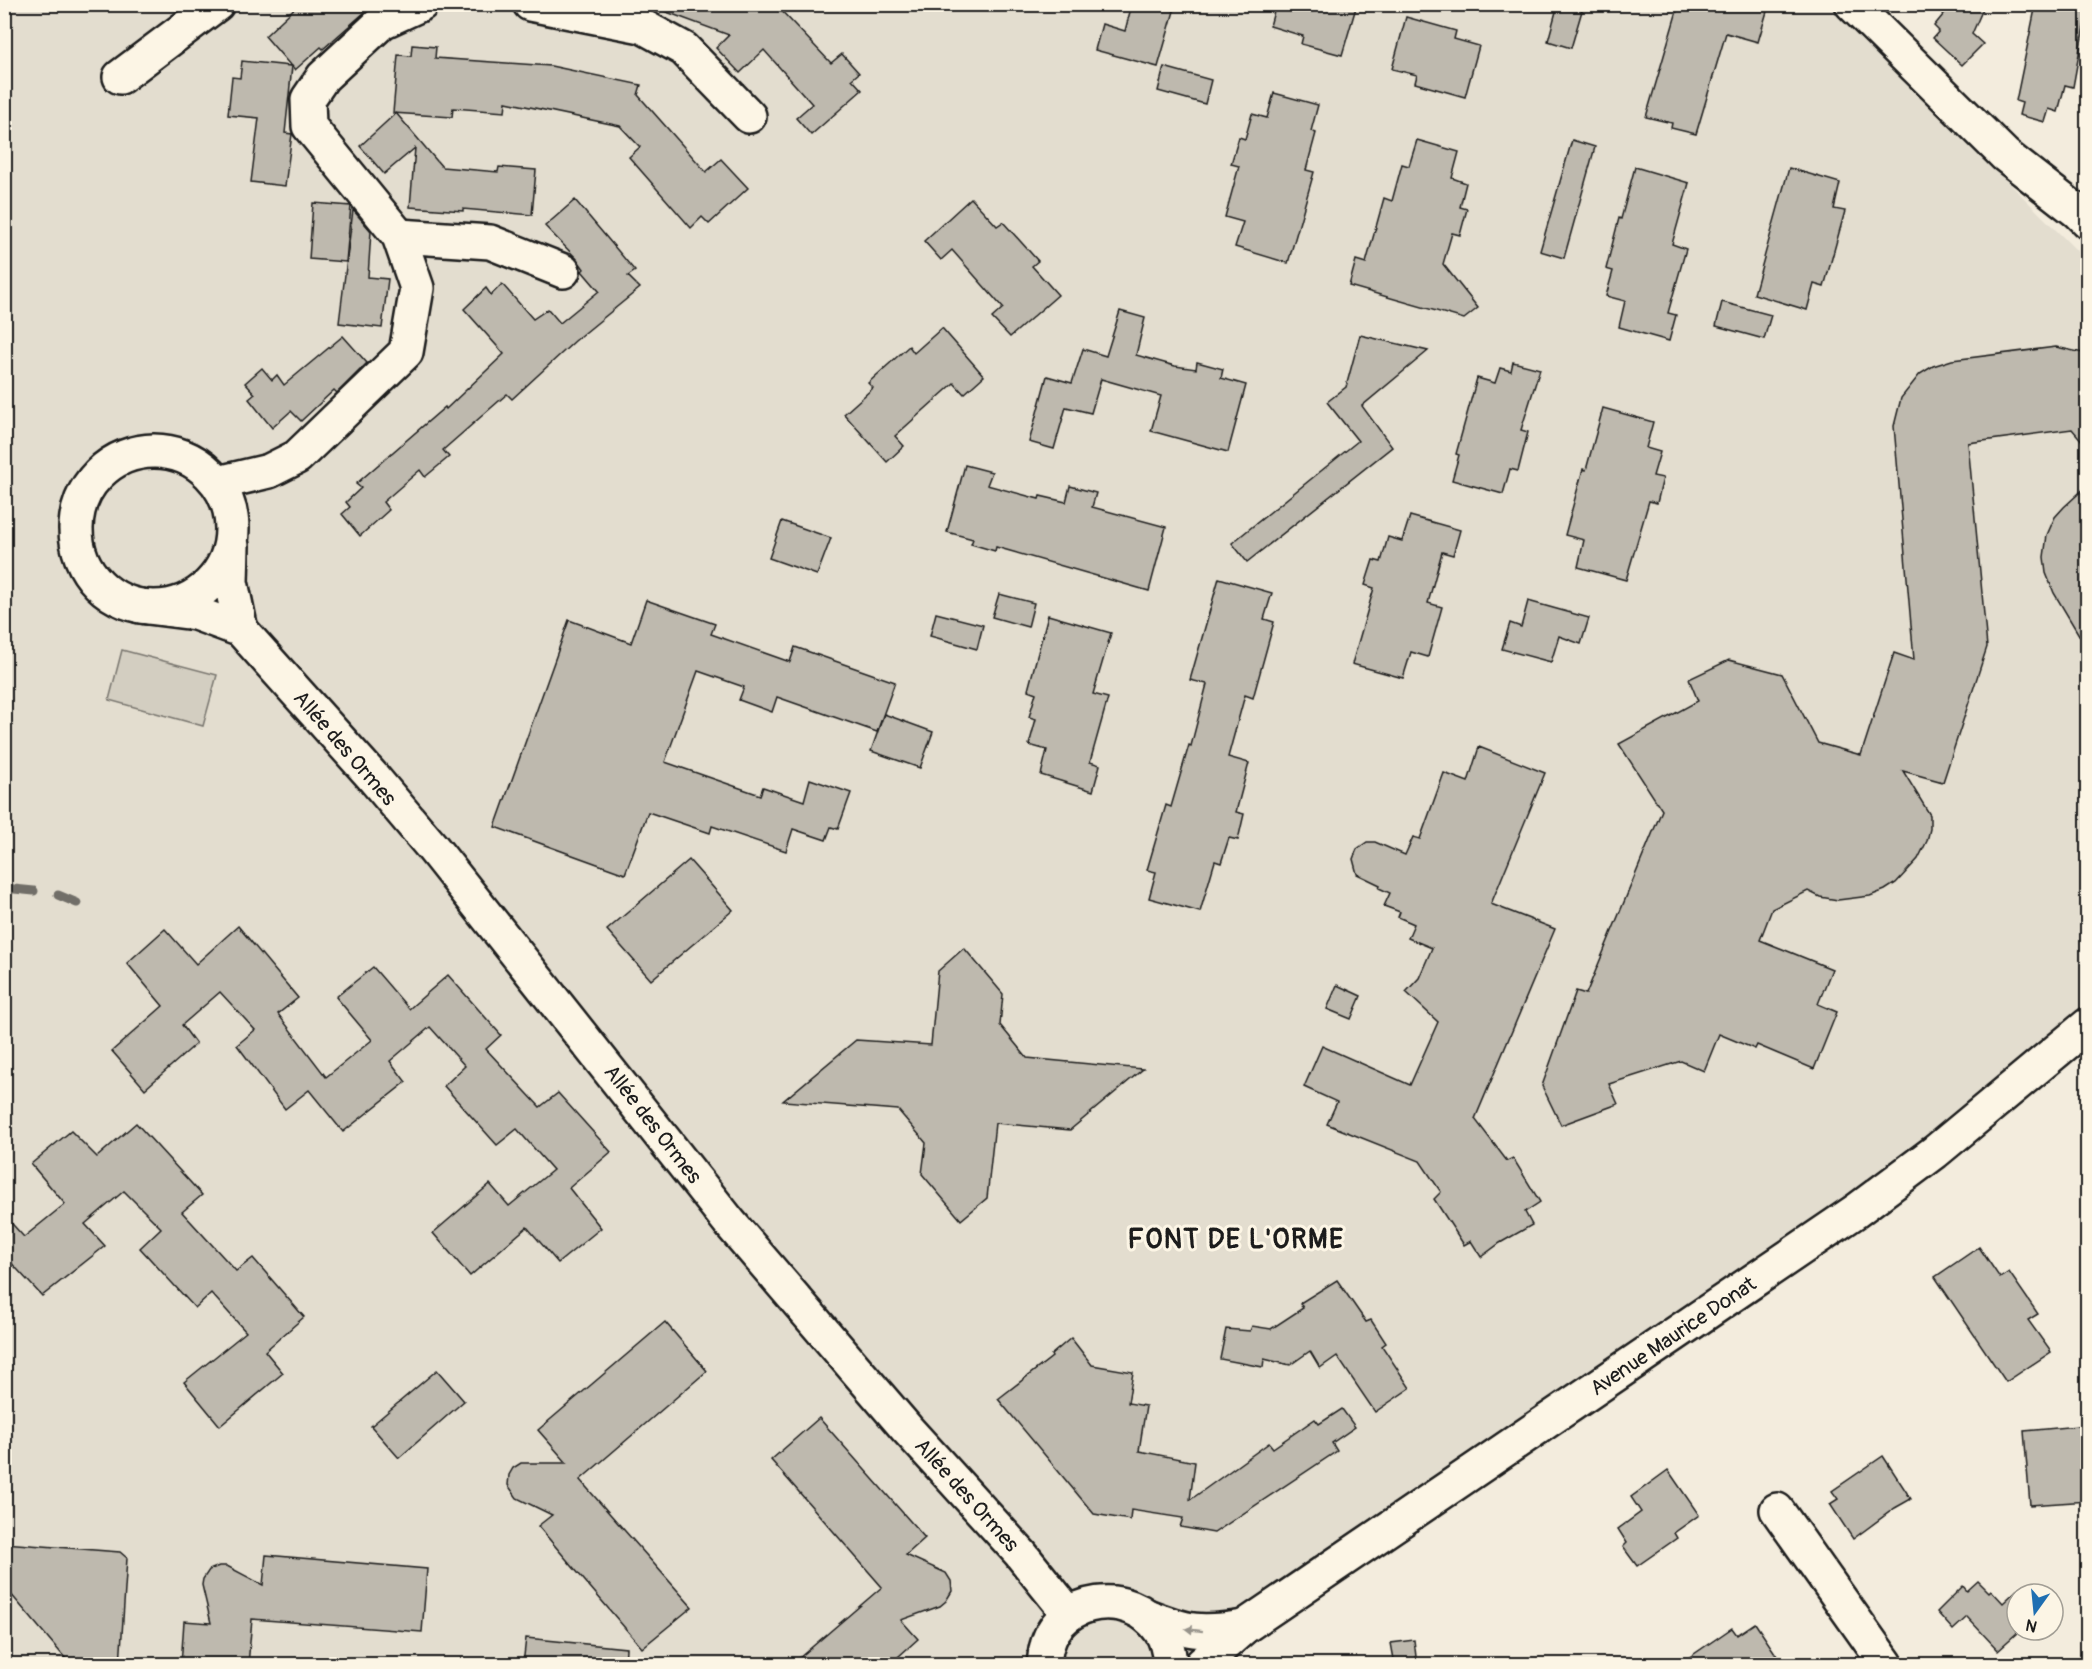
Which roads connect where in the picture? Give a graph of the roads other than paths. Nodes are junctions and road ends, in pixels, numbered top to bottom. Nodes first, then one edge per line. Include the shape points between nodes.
1 (217, 4) edge
2 (421, 4) edge
3 (530, 4) edge
4 (1852, 4) edge
5 (120, 77) dead end
6 (749, 116) dead end
7 (2084, 209) edge
8 (399, 236) junction
9 (563, 272) dead end
10 (218, 483) junction
11 (232, 537) junction
12 (140, 606) junction
13 (241, 630) junction
14 (2088, 1025) edge
15 (1777, 1510) dead end
16 (1069, 1614) junction
17 (1147, 1616) junction
18 (1244, 1627) junction
19 (1044, 1665) edge
20 (1170, 1665) edge
21 (1202, 1665) edge
22 (1887, 1665) edge

1 - 5 street
2 - 8 street via 382,22 323,77 308,99 309,126
3 - 6 street via 642,26 684,49
4 - 7 street via 2005,155
8 - 9 street via 490,242
8 - 10 street via 417,288 406,352 297,457 269,471
10 - 11 street via 232,518
10 - 12 street via 200,465 177,454 152,450 128,455 105,466 88,484 77,507 75,532 80,557 106,592
11 - 12 street via 225,562 211,583 191,598 166,607
11 - 13 street via 231,582
12 - 13 street, Allée des Ormes via 195,614
13 - 16 street, Allée des Ormes via 432,847 730,1223 1020,1552
14 - 18 street, Avenue Maurice Donat via 1935,1152 1856,1211
15 - 22 street
16 - 17 street via 1100,1602 1117,1602
16 - 19 street via 1055,1628
18 -> 17 street via 1202,1632 1180,1629
17 - 20 street via 1168,1647
18 - 21 street, Avenue Maurice Donat

